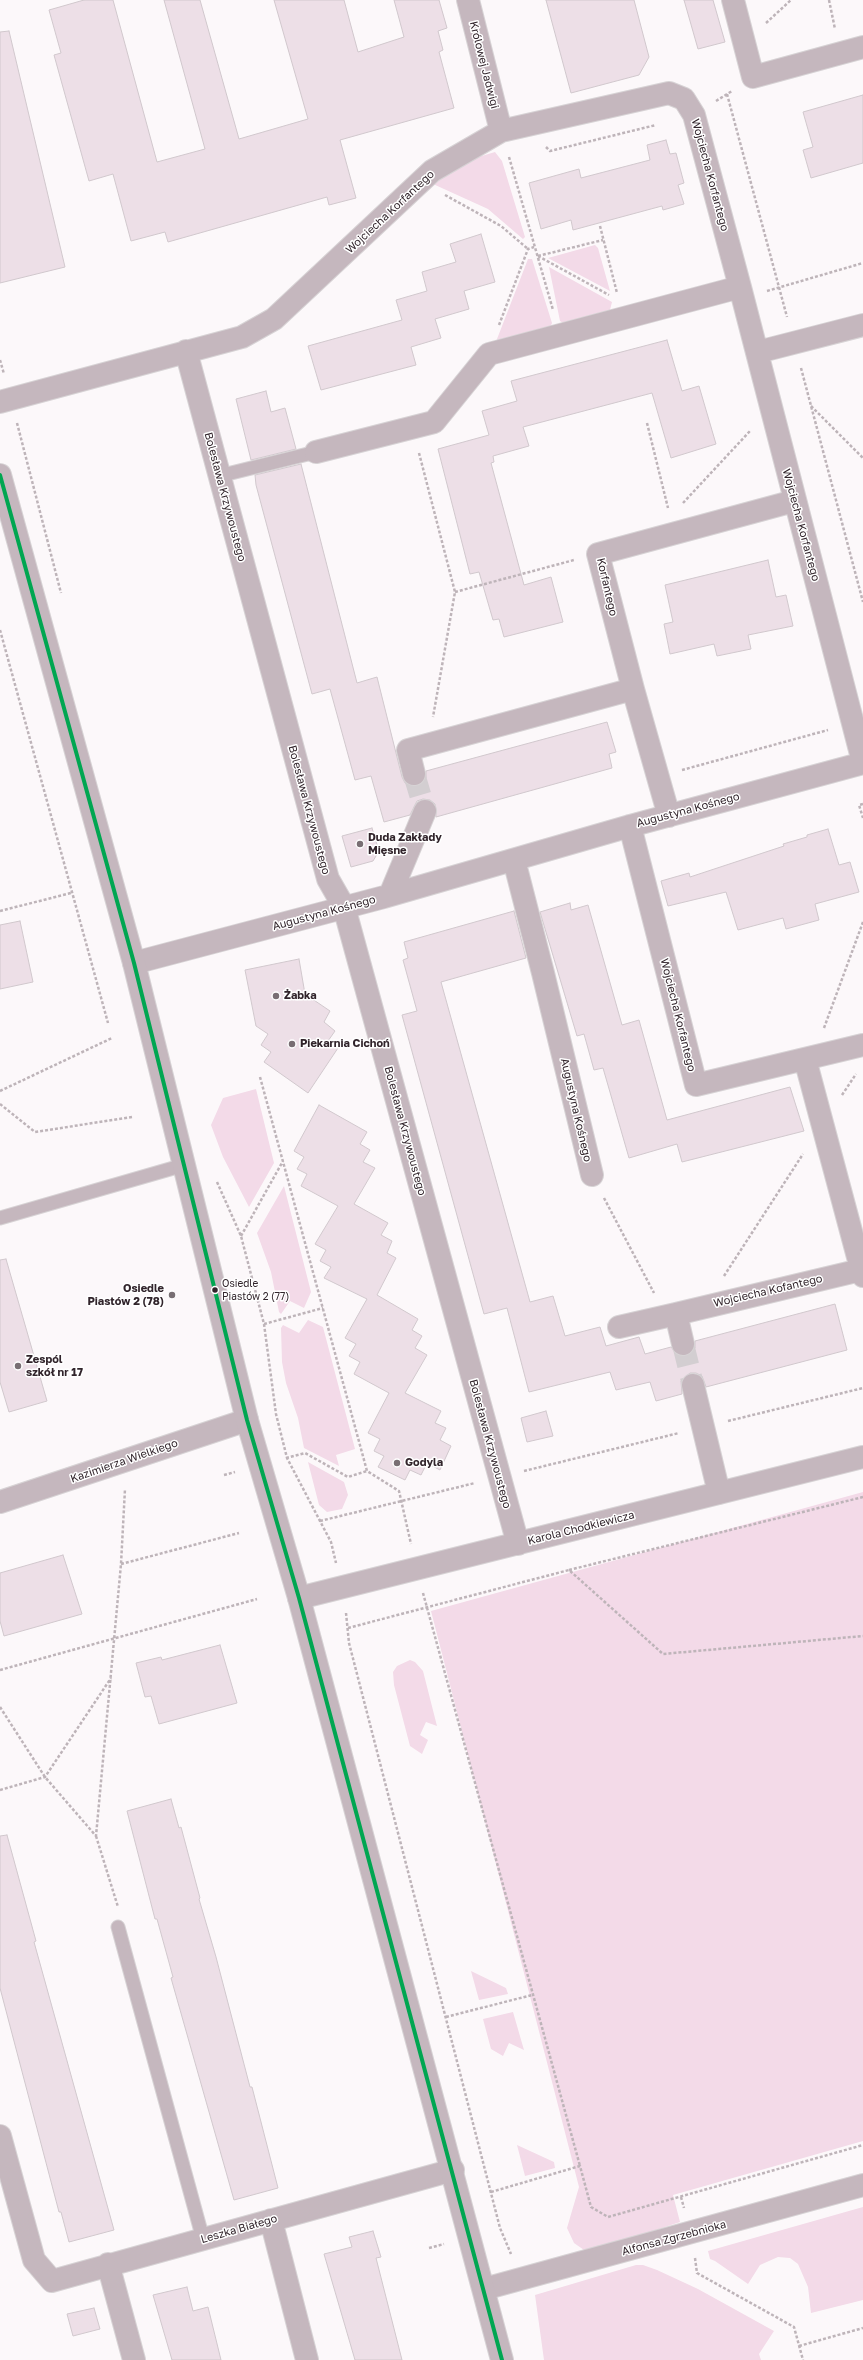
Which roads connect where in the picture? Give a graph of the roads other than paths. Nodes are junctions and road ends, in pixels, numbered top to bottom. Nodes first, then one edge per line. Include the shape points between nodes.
1 (468, 0) edge
2 (733, 0) edge
3 (863, 47) edge
4 (501, 131) junction
5 (740, 287) junction
6 (863, 325) edge
7 (186, 351) junction
8 (758, 352) junction
9 (0, 402) edge
10 (316, 452) joint
11 (0, 475) edge
12 (219, 476) junction
13 (794, 501) junction
14 (632, 689) junction
15 (863, 763) edge
16 (414, 774) tunnel mouth
17 (425, 811) tunnel mouth
18 (669, 816) junction
19 (630, 826) junction
20 (514, 860) junction
21 (390, 895) junction
22 (344, 907) junction
23 (134, 963) junction
24 (863, 1045) edge
25 (809, 1058) junction
26 (184, 1165) junction
27 (592, 1175) road end
28 (0, 1218) edge
29 (862, 1273) edge
30 (671, 1315) junction
31 (619, 1327) dead end
32 (683, 1344) tunnel mouth
33 (693, 1385) tunnel mouth
34 (247, 1420) junction
35 (863, 1457) edge
36 (719, 1493) junction
37 (0, 1502) edge
38 (518, 1544) junction
39 (299, 1598) junction
40 (118, 1927) road end
41 (0, 2136) edge
42 (453, 2170) junction
43 (863, 2185) edge
44 (271, 2220) junction
45 (203, 2239) junction
46 (108, 2264) junction
47 (484, 2289) junction
48 (134, 2360) edge
49 (307, 2360) edge
50 (502, 2360) edge

1 - 4 street, Królowej Jadwigi
2 - 3 street via 753,77
4 - 5 street, Wojciecha Korfantego via 669,93 684,99 694,115
4 - 7 street, Wojciecha Korfantego via 432,171 274,319 242,338
5 - 8 street, Wojciecha Korfantego
5 - 10 street via 620,309 561,335 489,354 434,422
6 - 8 street
7 - 9 street, Wojciecha Korfantego
7 - 12 street, Bolesława Krzywoustego
8 - 13 street, Wojciecha Korfantego
10 - 12 lane
11 - 23 street
12 - 22 street, Bolesława Krzywoustego via 328,879
13 - 14 street, Korfantego via 673,525 598,554
13 - 15 street, Wojciecha Korfantego
14 - 16 street via 408,750
14 - 18 street, Korfantego
15 - 18 street, Augustyna Kośnego
17 - 21 street
18 - 19 street, Augustyna Kośnego
19 - 20 street, Augustyna Kośnego
19 - 25 street, Wojciecha Korfantego via 696,1085
20 - 21 street, Augustyna Kośnego
20 - 27 street, Augustyna Kośnego
21 - 22 street, Augustyna Kośnego
22 - 23 street, Augustyna Kośnego
22 - 38 street, Bolesława Krzywoustego
23 - 26 street
24 - 25 street, Wojciecha Korfantego
25 - 29 street via 822,1124
26 - 28 lane
26 - 34 street
29 - 30 street, Wojciecha Kofantego
30 - 31 street, Wojciecha Kofantego
30 - 32 street
33 - 36 street
34 - 37 street, Kazimierza Wielkiego
34 - 39 street
35 - 36 street, Karola Chodkiewicza
36 - 38 street, Karola Chodkiewicza
38 - 39 street, Karola Chodkiewicza
39 - 42 street
40 - 45 lane
41 - 46 street, Leszka Białego via 34,2260 52,2281
42 - 44 street, Leszka Białego
42 - 47 street
43 - 47 street, Alfonsa Zgrzebnioka
44 - 45 street, Leszka Białego
44 - 49 street
45 - 46 street, Leszka Białego
46 - 48 street
47 - 50 street

